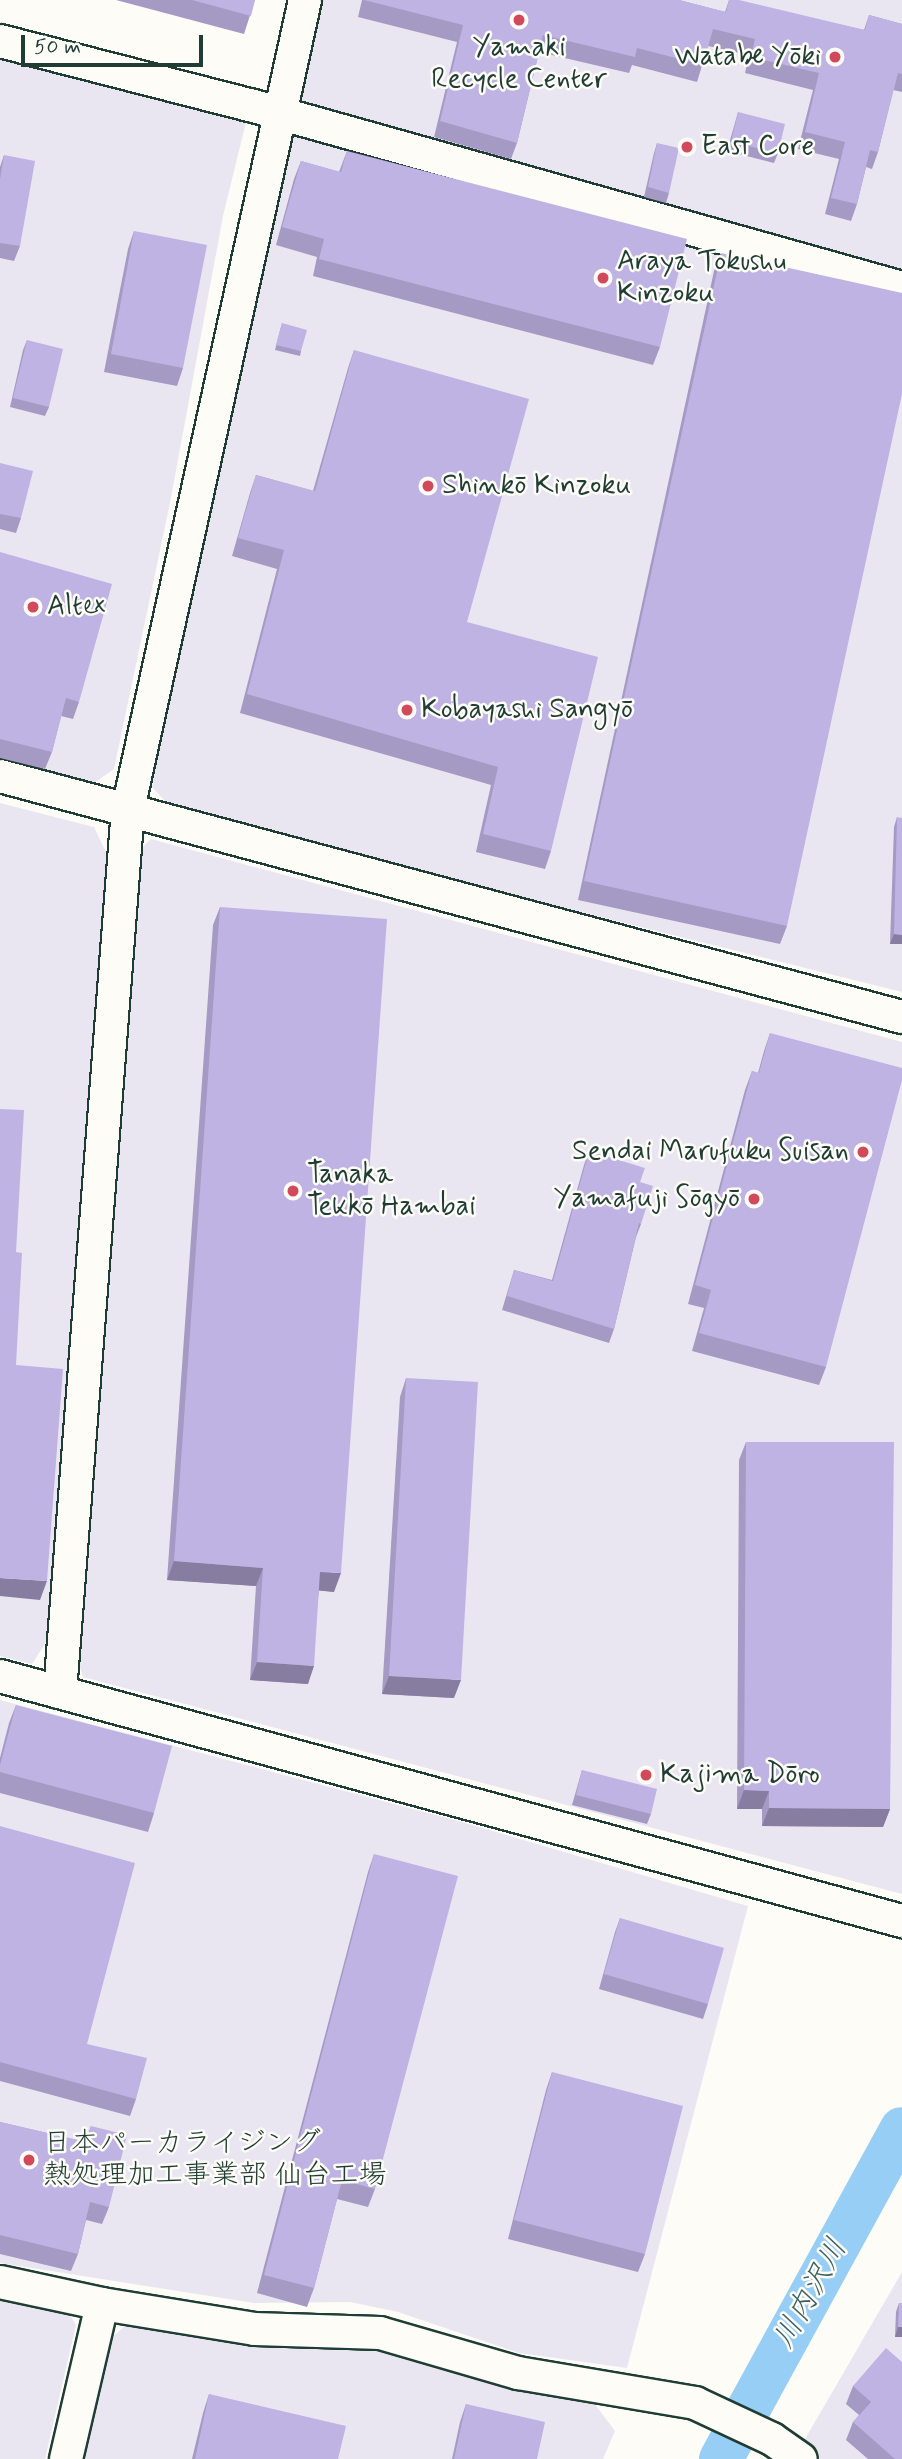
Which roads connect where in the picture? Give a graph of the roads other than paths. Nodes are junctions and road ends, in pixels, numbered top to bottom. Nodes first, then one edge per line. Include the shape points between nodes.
1 (305, 0) edge
2 (0, 41) edge
3 (281, 114) junction
4 (902, 288) edge
5 (0, 776) edge
6 (128, 809) junction
7 (902, 1017) edge
8 (0, 1676) edge
9 (60, 1692) junction
10 (902, 1921) edge
11 (0, 2281) edge
12 (102, 2304) junction
13 (66, 2459) edge
14 (801, 2459) edge

1 - 3 street
2 - 3 street
3 - 4 street
3 - 6 street
5 - 6 street
6 - 7 street
6 - 9 street
8 - 9 street
9 - 10 street
11 - 12 street
12 - 13 street
12 - 14 street via 255,2329 380,2333 518,2373 704,2405

